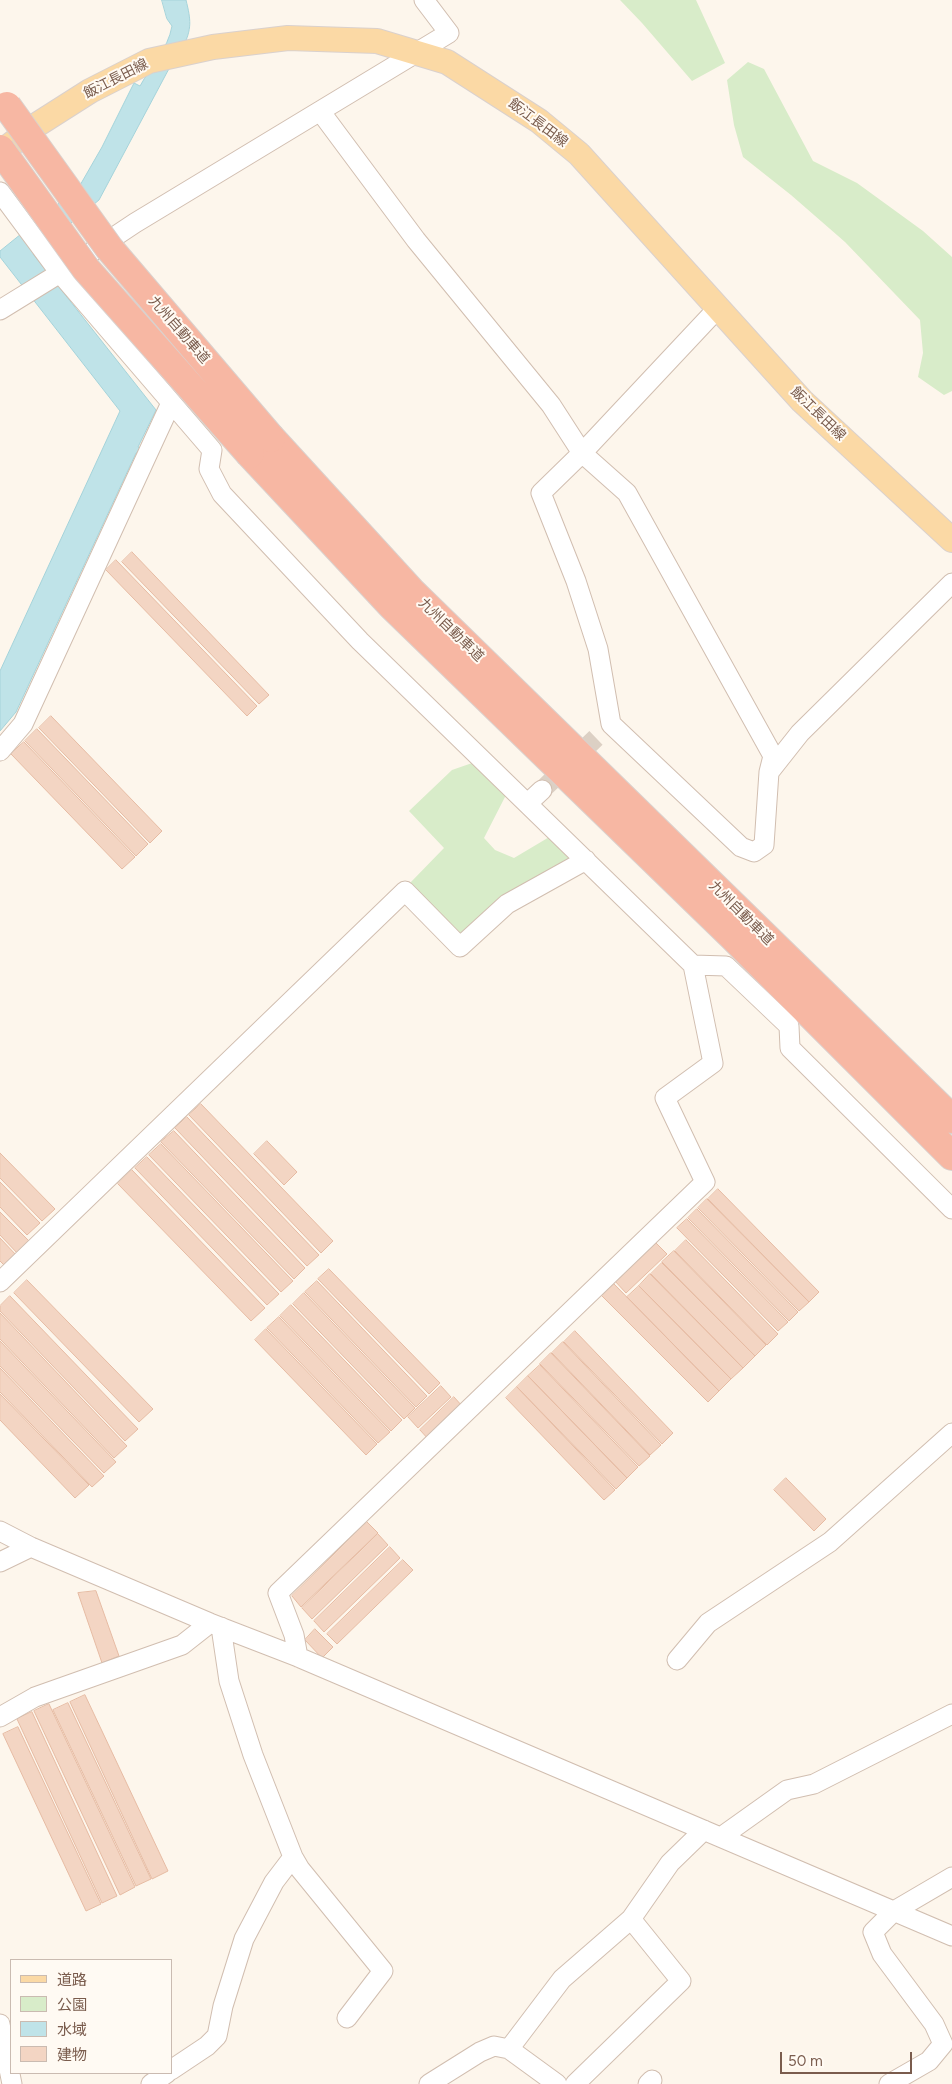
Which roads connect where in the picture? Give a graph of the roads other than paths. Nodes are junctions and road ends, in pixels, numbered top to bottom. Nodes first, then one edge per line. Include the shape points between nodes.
1 (424, 0) edge
2 (416, 53) junction
3 (4, 101) edge
4 (320, 111) junction
5 (0, 148) edge
6 (0, 153) edge
7 (0, 192) edge
8 (57, 275) junction
9 (718, 308) junction
10 (0, 310) edge
11 (172, 403) junction
12 (582, 453) junction
13 (952, 540) edge
14 (952, 583) edge
15 (0, 751) edge
16 (769, 772) junction
17 (542, 790) tunnel mouth
18 (528, 804) junction
19 (586, 860) junction
20 (740, 928) junction
21 (693, 965) junction
22 (832, 1019) junction
23 (952, 1119) edge
24 (952, 1156) edge
25 (952, 1209) edge
26 (0, 1282) edge
27 (952, 1433) edge
28 (0, 1531) edge
29 (31, 1547) junction
30 (0, 1562) edge
31 (215, 1625) junction
32 (298, 1657) junction
33 (677, 1660) dead end
34 (952, 1714) edge
35 (0, 1717) edge
36 (704, 1830) junction
37 (721, 1838) junction
38 (293, 1857) junction
39 (952, 1877) edge
40 (894, 1911) junction
41 (630, 1919) junction
42 (952, 1936) edge
43 (347, 2018) dead end
44 (0, 2024) edge
45 (509, 2049) junction
46 (172, 2069) edge
47 (166, 2074) edge
48 (12, 2084) edge
49 (151, 2084) edge
50 (429, 2084) edge
51 (557, 2084) edge
52 (575, 2084) edge
53 (889, 2084) edge

1 - 2 street via 450,33
2 - 4 street
2 - 6 main road, 飯江長田線 via 377,41 288,38 213,47 149,61 60,110
2 - 9 main road, 飯江長田線 via 447,62 539,121 579,154
3 - 20 highway, 九州自動車道, bridge via 109,248 271,438 411,591
4 - 8 street via 135,222
4 - 12 street via 416,240 551,405
5 - 20 highway, 九州自動車道, bridge via 86,269 250,454 392,606
7 - 8 street
8 - 10 street
8 - 11 street
9 - 12 street
9 - 13 main road, 飯江長田線 via 802,401
11 - 15 street via 23,724
11 - 18 street via 212,450 209,469 222,494 360,641
12 - 16 street via 627,494 773,756
12 - 16 street via 541,493 576,581 598,649 605,729 741,847 754,852 764,845
14 - 16 street via 800,733
17 - 18 street
18 - 19 street
19 - 21 street
19 - 26 street via 507,904 460,948 405,891
20 - 22 highway, 九州自動車道
21 - 25 street via 726,966 789,1026 790,1048
21 - 32 street via 713,1063 665,1098 705,1182 278,1592 294,1635
22 - 23 highway, 九州自動車道
22 - 24 highway, 九州自動車道
27 - 33 street via 830,1542 708,1623
28 - 29 street
29 - 30 street
29 - 31 street
31 - 32 street
31 - 35 street via 182,1644 35,1697
31 - 38 street via 253,1755
32 - 36 street
34 - 37 street via 814,1784 787,1790
36 - 37 street
36 - 41 street via 670,1863
37 - 40 street
38 - 43 street via 383,1971
38 - 46 street via 274,1882 244,1939 217,2036
39 - 40 street
40 - 42 street
40 - 53 street via 874,1932 882,1954 934,2024 943,2044 929,2061
41 - 45 street via 562,1979
41 - 52 street via 681,1981
44 - 48 street
45 - 50 street via 494,2046 480,2052
45 - 51 street
47 - 49 street

